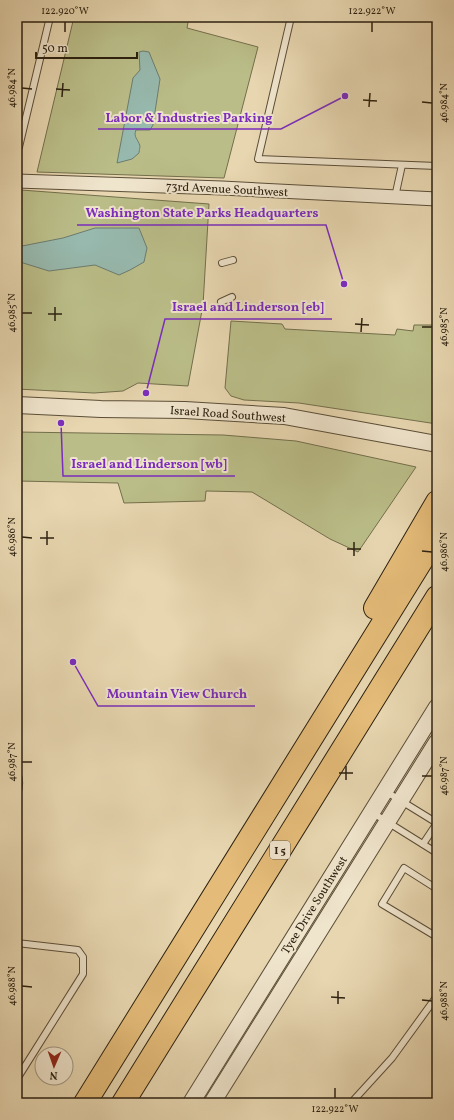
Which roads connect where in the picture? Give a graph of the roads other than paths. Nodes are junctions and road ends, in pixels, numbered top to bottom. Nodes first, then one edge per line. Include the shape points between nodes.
1 (50, 17) edge
2 (290, 17) edge
3 (17, 147) edge
4 (402, 165) junction
5 (437, 166) edge
6 (17, 181) edge
7 (395, 197) junction
8 (437, 199) edge
9 (233, 260) dead end
10 (222, 263) dead end
11 (232, 297) dead end
12 (221, 302) dead end
13 (17, 405) edge
14 (435, 444) edge
15 (437, 502) edge
16 (437, 536) edge
17 (437, 597) edge
18 (437, 707) edge
19 (437, 742) edge
20 (17, 772) edge
21 (384, 791) junction
22 (17, 794) edge
23 (400, 801) junction
24 (372, 812) junction
25 (387, 822) junction
26 (437, 823) edge
27 (423, 844) junction
28 (437, 853) edge
29 (237, 857) junction
30 (437, 889) edge
31 (437, 936) edge
32 (17, 943) edge
33 (437, 996) edge
34 (17, 1079) edge
35 (85, 1103) edge
36 (123, 1103) edge
37 (191, 1103) edge
38 (212, 1103) edge
39 (351, 1103) edge

1 - 3 lane
2 - 4 lane via 258,159
4 - 5 lane
4 - 7 lane
6 - 7 street, 73rd Avenue Southwest
7 - 8 street, 73rd Avenue Southwest
9 - 10 lane
11 - 12 lane
13 - 14 street, Israel Road Southwest via 284,416
15 - 29 highway via 294,743
16 - 29 highway
17 - 36 highway, I 5
18 - 21 street, Tyee Drive Southwest
19 - 23 street, Tyee Drive Southwest
20 - 22 lane via 20,788
21 - 23 lane
21 - 24 street, Tyee Drive Southwest
23 - 25 street, Tyee Drive Southwest
23 - 26 lane
24 - 25 lane
24 - 37 street, Tyee Drive Southwest
25 - 27 lane
25 - 38 street, Tyee Drive Southwest
26 - 27 lane
27 - 28 lane
29 - 35 highway
30 - 31 lane via 404,868 382,904
32 - 34 lane via 78,950 83,957 83,974
33 - 39 lane via 392,1058

